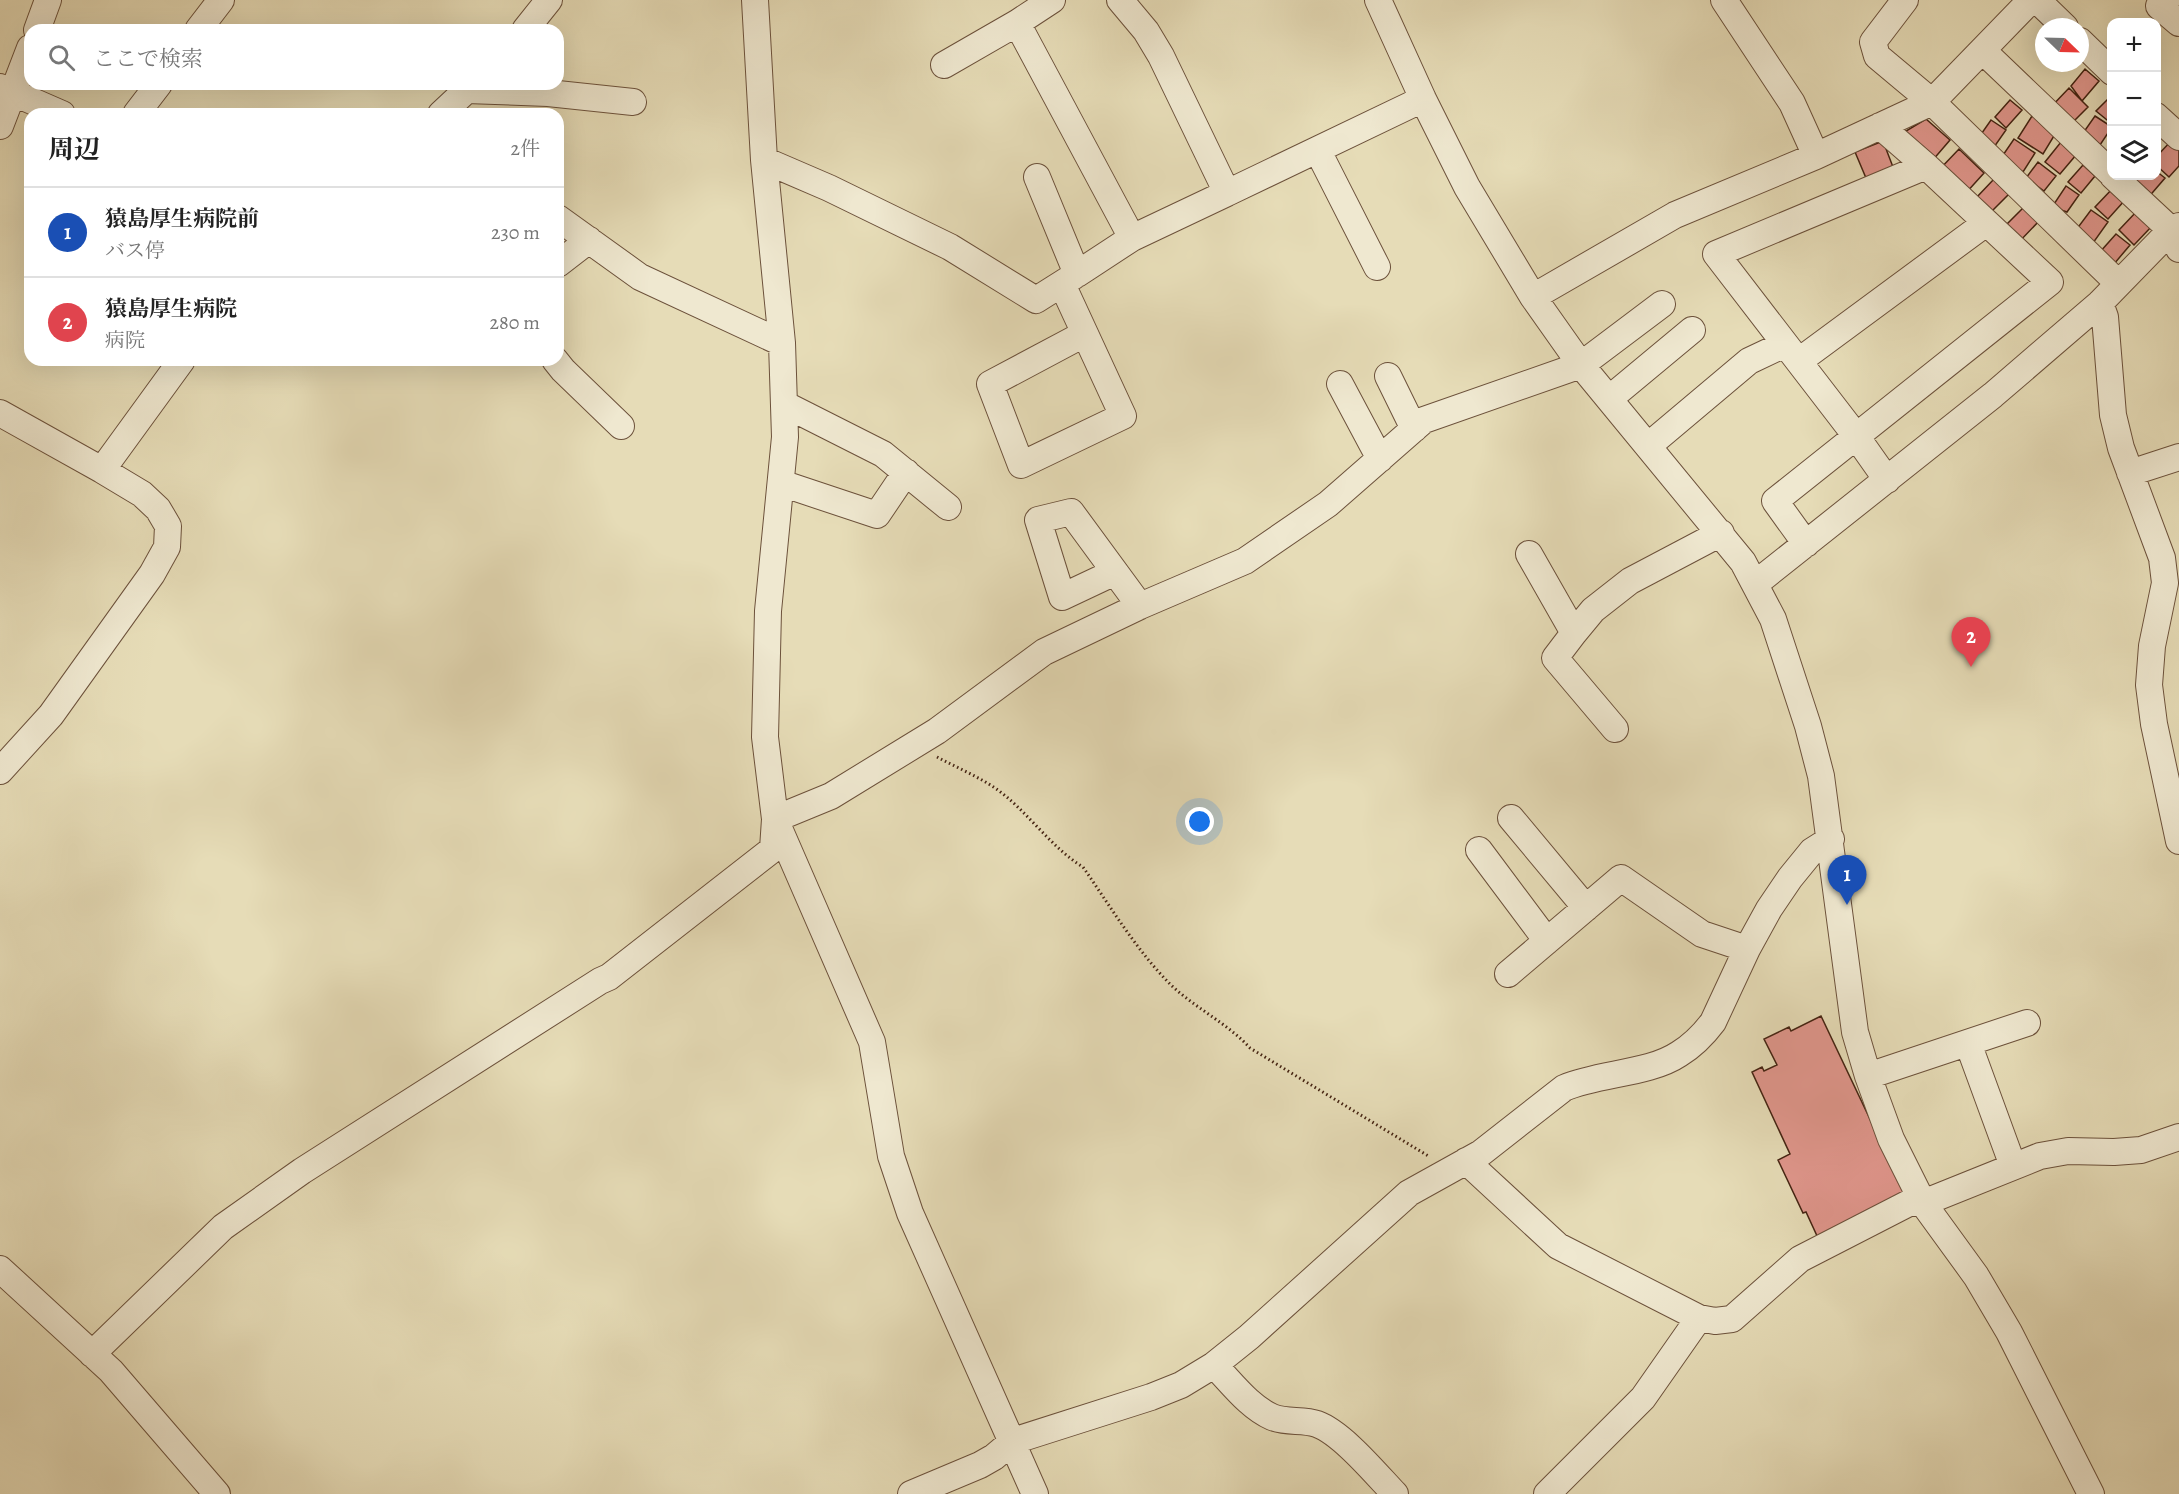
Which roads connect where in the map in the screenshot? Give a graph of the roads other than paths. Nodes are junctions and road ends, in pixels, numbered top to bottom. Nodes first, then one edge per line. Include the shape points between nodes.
1 (221, 0) edge
2 (755, 0) edge
3 (1052, 0) edge
4 (1120, 0) edge
5 (1378, 0) edge
6 (1724, 0) edge
7 (1905, 0) edge
8 (2031, 0) edge
9 (2037, 0) edge
10 (2166, 0) edge
11 (47, 1) edge
12 (2056, 18) edge
13 (1017, 23) junction
14 (2179, 23) edge
15 (39, 24) edge
16 (203, 24) edge
17 (2089, 50) edge
18 (1983, 51) junction
19 (24, 59) edge
20 (944, 65) dead end
21 (2107, 67) edge
22 (7, 89) edge
23 (154, 90) edge
24 (466, 90) edge
25 (508, 90) edge
26 (1423, 99) junction
27 (633, 102) dead end
28 (1932, 102) junction
29 (49, 108) edge
30 (141, 108) edge
31 (447, 108) edge
32 (2161, 120) edge
33 (0, 126) edge
34 (1880, 126) junction
35 (2179, 137) edge
36 (1318, 151) junction
37 (1816, 156) junction
38 (764, 160) junction
39 (1926, 166) junction
40 (2107, 170) edge
41 (1037, 177) dead end
42 (2117, 180) edge
43 (1227, 193) junction
44 (564, 222) edge
45 (1986, 222) junction
46 (2176, 235) edge
47 (1132, 238) junction
48 (589, 240) junction
49 (564, 259) edge
50 (1377, 267) dead end
51 (1069, 279) junction
52 (2118, 283) junction
53 (1533, 297) junction
54 (2100, 303) junction
55 (1662, 304) dead end
56 (1692, 330) dead end
57 (1084, 334) junction
58 (782, 344) junction
59 (1792, 353) junction
60 (1581, 365) junction
61 (178, 366) edge
62 (560, 366) edge
63 (1388, 376) dead end
64 (1340, 384) dead end
65 (1609, 399) junction
66 (784, 404) junction
67 (0, 413) edge
68 (621, 426) dead end
69 (1414, 429) junction
70 (1856, 436) junction
71 (1648, 446) junction
72 (2179, 457) edge
73 (1380, 459) junction
74 (102, 470) junction
75 (906, 472) junction
76 (2130, 473) junction
77 (1887, 480) junction
78 (781, 483) junction
79 (948, 507) dead end
80 (1721, 533) junction
81 (1806, 544) junction
82 (1529, 554) dead end
83 (1115, 572) dead end
84 (2172, 582) edge
85 (1755, 584) junction
86 (1140, 606) junction
87 (1574, 633) junction
88 (1615, 729) dead end
89 (0, 771) edge
90 (1511, 818) dead end
91 (776, 819) junction
92 (1831, 839) junction
93 (2179, 841) edge
94 (1479, 850) dead end
95 (1586, 908) junction
96 (1547, 941) junction
97 (1747, 949) junction
98 (1509, 974) dead end
99 (2027, 1023) dead end
100 (1968, 1043) junction
101 (1868, 1076) junction
102 (2179, 1137) edge
103 (1459, 1166) junction
104 (2013, 1166) junction
105 (1923, 1203) junction
106 (0, 1269) edge
107 (1699, 1318) junction
108 (92, 1354) junction
109 (1214, 1365) junction
110 (1012, 1441) junction
111 (217, 1494) edge
112 (911, 1494) edge
113 (1035, 1494) edge
114 (1395, 1494) edge
115 (1547, 1494) edge
116 (2091, 1494) edge

1 - 16 street
2 - 38 street
3 - 13 street
4 - 43 street via 1161,56
5 - 26 street
6 - 37 street via 1792,103
7 - 28 street via 1873,42 1877,56
8 - 18 street
9 - 12 street
10 - 14 street via 2159,6
11 - 15 street
13 - 20 street
13 - 47 street
17 - 21 street
18 - 28 street
18 - 40 street
19 - 22 street
22 - 29 street
22 - 33 street
23 - 30 street
24 - 31 street
25 - 27 street
26 - 36 street
26 - 53 street via 1467,188
28 - 34 street
28 - 52 street
32 - 35 street
34 - 37 street
34 - 39 street
36 - 43 street
36 - 50 street
37 - 53 street via 1675,215
38 - 51 street via 950,247 1035,300
38 - 58 street
39 - 45 street
39 - 59 street via 1716,254
41 - 51 street
42 - 46 street
43 - 47 street
44 - 48 street
45 - 59 street
45 - 70 street via 2050,282
46 - 52 street
47 - 51 street
48 - 49 street
48 - 58 street via 640,277
51 - 57 street
52 - 54 street
53 - 60 street
54 - 76 street via 2105,317 2113,415
54 - 77 street
55 - 60 street
56 - 65 street
57 - 57 street via 1123,416 1021,465 990,384
58 - 66 street
59 - 70 street
59 - 71 street via 1749,361
60 - 65 street
60 - 69 street via 1424,420
61 - 74 street
62 - 68 street
63 - 69 street
64 - 73 street
65 - 71 street
66 - 75 street via 884,454
66 - 78 street
67 - 74 street
69 - 73 street
70 - 77 street
70 - 81 street via 1775,501
71 - 80 street
72 - 76 street
73 - 86 street via 1328,504 1245,561
74 - 89 street via 142,494 158,509 168,526 167,547 51,715
75 - 78 street via 877,515
75 - 79 street
76 - 84 street
77 - 81 street
78 - 91 street via 768,611 765,737
80 - 85 street
80 - 87 street via 1630,581 1593,610
81 - 85 street
82 - 87 street
83 - 86 street
84 - 93 street via 2152,646 2149,685
85 - 92 street via 1773,619 1808,726
86 - 91 street via 1044,652 937,731 831,796
87 - 88 street via 1555,658
90 - 95 street
91 - 108 street via 773,849 609,977 302,1171 223,1227
91 - 110 street via 872,1042 891,1156 910,1213
92 - 97 street via 1812,851 1790,878
92 - 101 street via 1856,1032
94 - 96 street
95 - 96 street
95 - 97 street via 1621,878 1702,934
96 - 98 street
97 - 103 street via 1713,1022 1678,1055 1646,1068 1564,1088
99 - 100 street
100 - 101 street
100 - 104 street
101 - 105 street via 1891,1139
102 - 104 street via 2141,1150 2068,1150
103 - 107 street via 1558,1246
103 - 109 street via 1409,1193
104 - 105 street
105 - 107 street via 1909,1203 1800,1259 1732,1319
105 - 116 street via 1976,1276 2009,1332
106 - 108 street
107 - 115 street via 1643,1398
108 - 111 street
109 - 110 street via 1151,1397
109 - 114 street via 1254,1406 1273,1417 1316,1423 1330,1432
110 - 112 street via 980,1465
110 - 113 street

